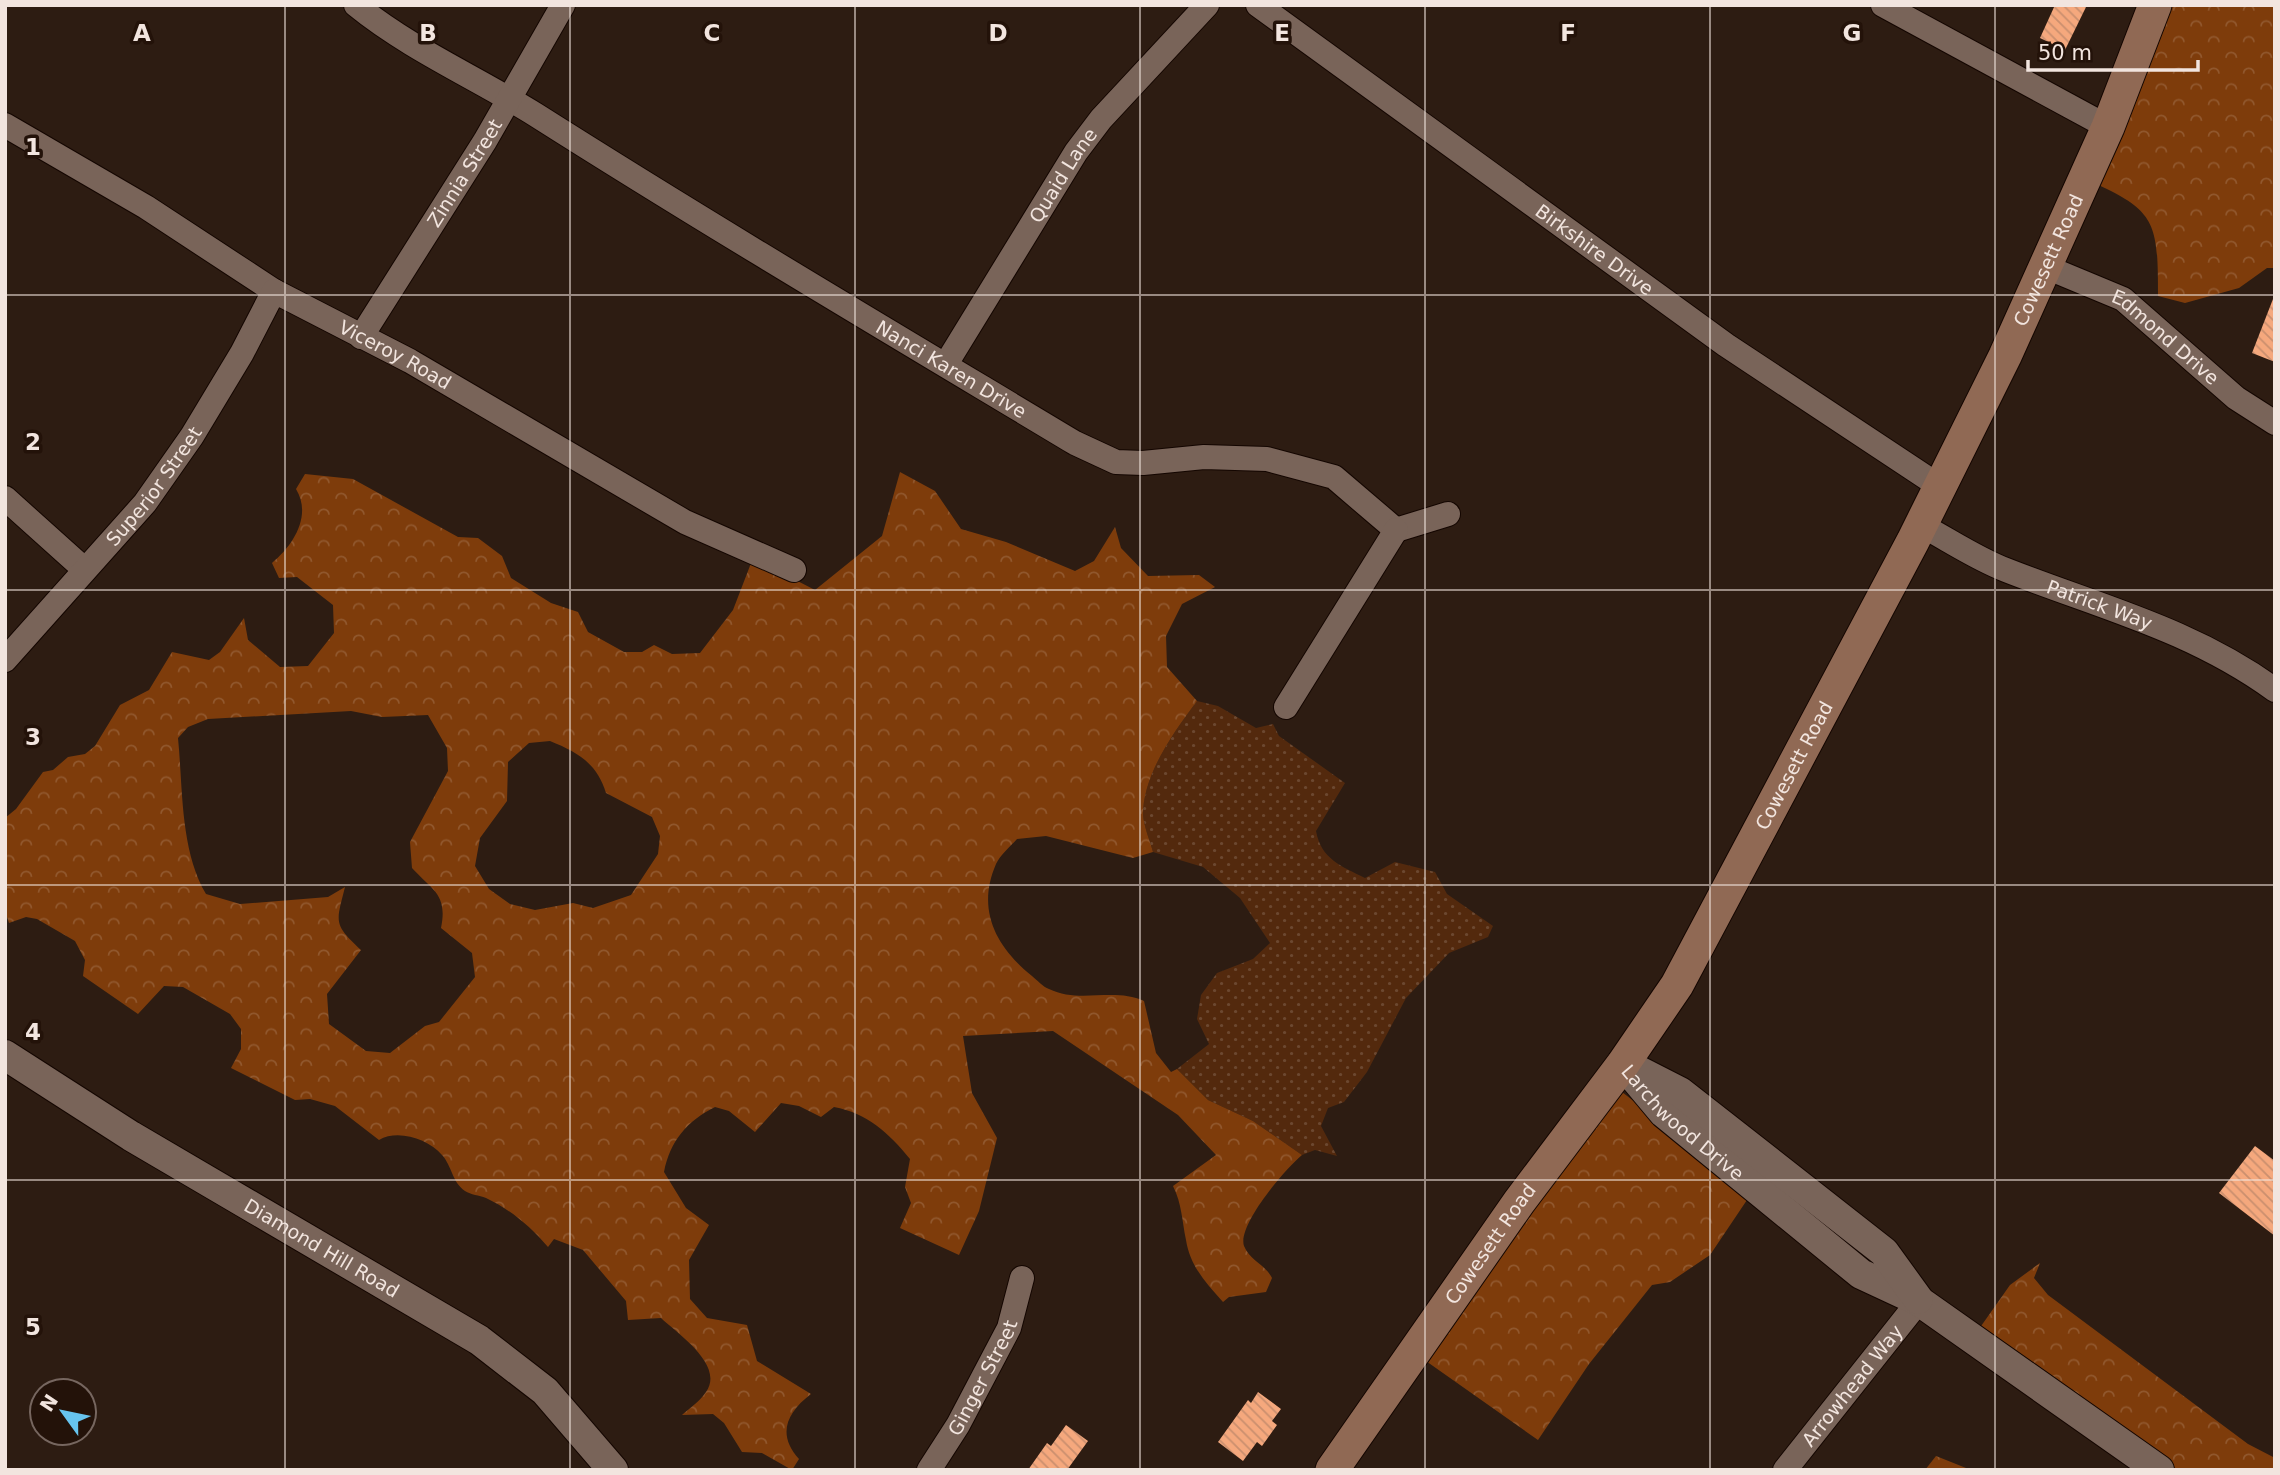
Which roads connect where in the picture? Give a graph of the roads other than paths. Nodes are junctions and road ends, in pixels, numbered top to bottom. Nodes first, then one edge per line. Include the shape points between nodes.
1 (355, 5) edge
2 (564, 5) edge
3 (1207, 5) edge
4 (1258, 5) edge
5 (1883, 5) edge
6 (2155, 5) edge
7 (509, 98) junction
8 (5, 125) edge
9 (2108, 127) junction
10 (2046, 267) junction
11 (274, 291) junction
12 (361, 337) junction
13 (946, 364) junction
14 (2275, 423) edge
15 (1939, 486) junction
16 (5, 498) edge
17 (1448, 514) dead end
18 (1921, 525) junction
19 (1396, 530) junction
20 (85, 569) junction
21 (794, 570) dead end
22 (5, 660) edge
23 (2275, 690) edge
24 (1286, 707) dead end
25 (5, 1055) edge
26 (1623, 1064) junction
27 (1022, 1278) dead end
28 (1919, 1301) junction
29 (613, 1470) edge
30 (929, 1470) edge
31 (1332, 1470) edge
32 (1785, 1470) edge
33 (2159, 1470) edge

1 - 7 street, Nanci Karen Drive via 376,22
2 - 7 street, Zinnia Street
3 - 13 street, Quaid Lane via 1076,152
4 - 15 street, Birkshire Drive via 1726,345
5 - 9 street
6 - 9 main road, Cowesett Road
7 - 12 street, Zinnia Street
7 - 13 street, Nanci Karen Drive via 676,204
8 - 11 street, Viceroy Road via 146,207
9 - 10 main road, Cowesett Road
10 - 14 street, Edmond Drive via 2123,299 2236,398
10 - 15 main road, Cowesett Road
11 - 12 street, Viceroy Road
11 - 20 street, Superior Street via 192,436 145,503
12 - 21 street, Viceroy Road via 685,522
13 - 19 street, Nanci Karen Drive via 1075,443 1116,461 1267,459 1334,477
15 - 18 main road, Cowesett Road
16 - 20 street
17 - 19 street
18 - 23 street, Patrick Way via 2003,569 2144,618 2245,668
18 - 26 main road, Cowesett Road via 1677,985
19 - 24 street
20 - 22 street, Superior Street
25 - 29 street, Diamond Hill Road via 131,1136 479,1340 545,1391
26 - 28 street, Larchwood Drive via 1664,1113 1850,1266
26 - 31 main road, Cowesett Road via 1519,1202
27 - 30 street, Ginger Street via 1010,1328
28 - 32 street, Arrowhead Way
28 - 33 street, Larchwood Drive

